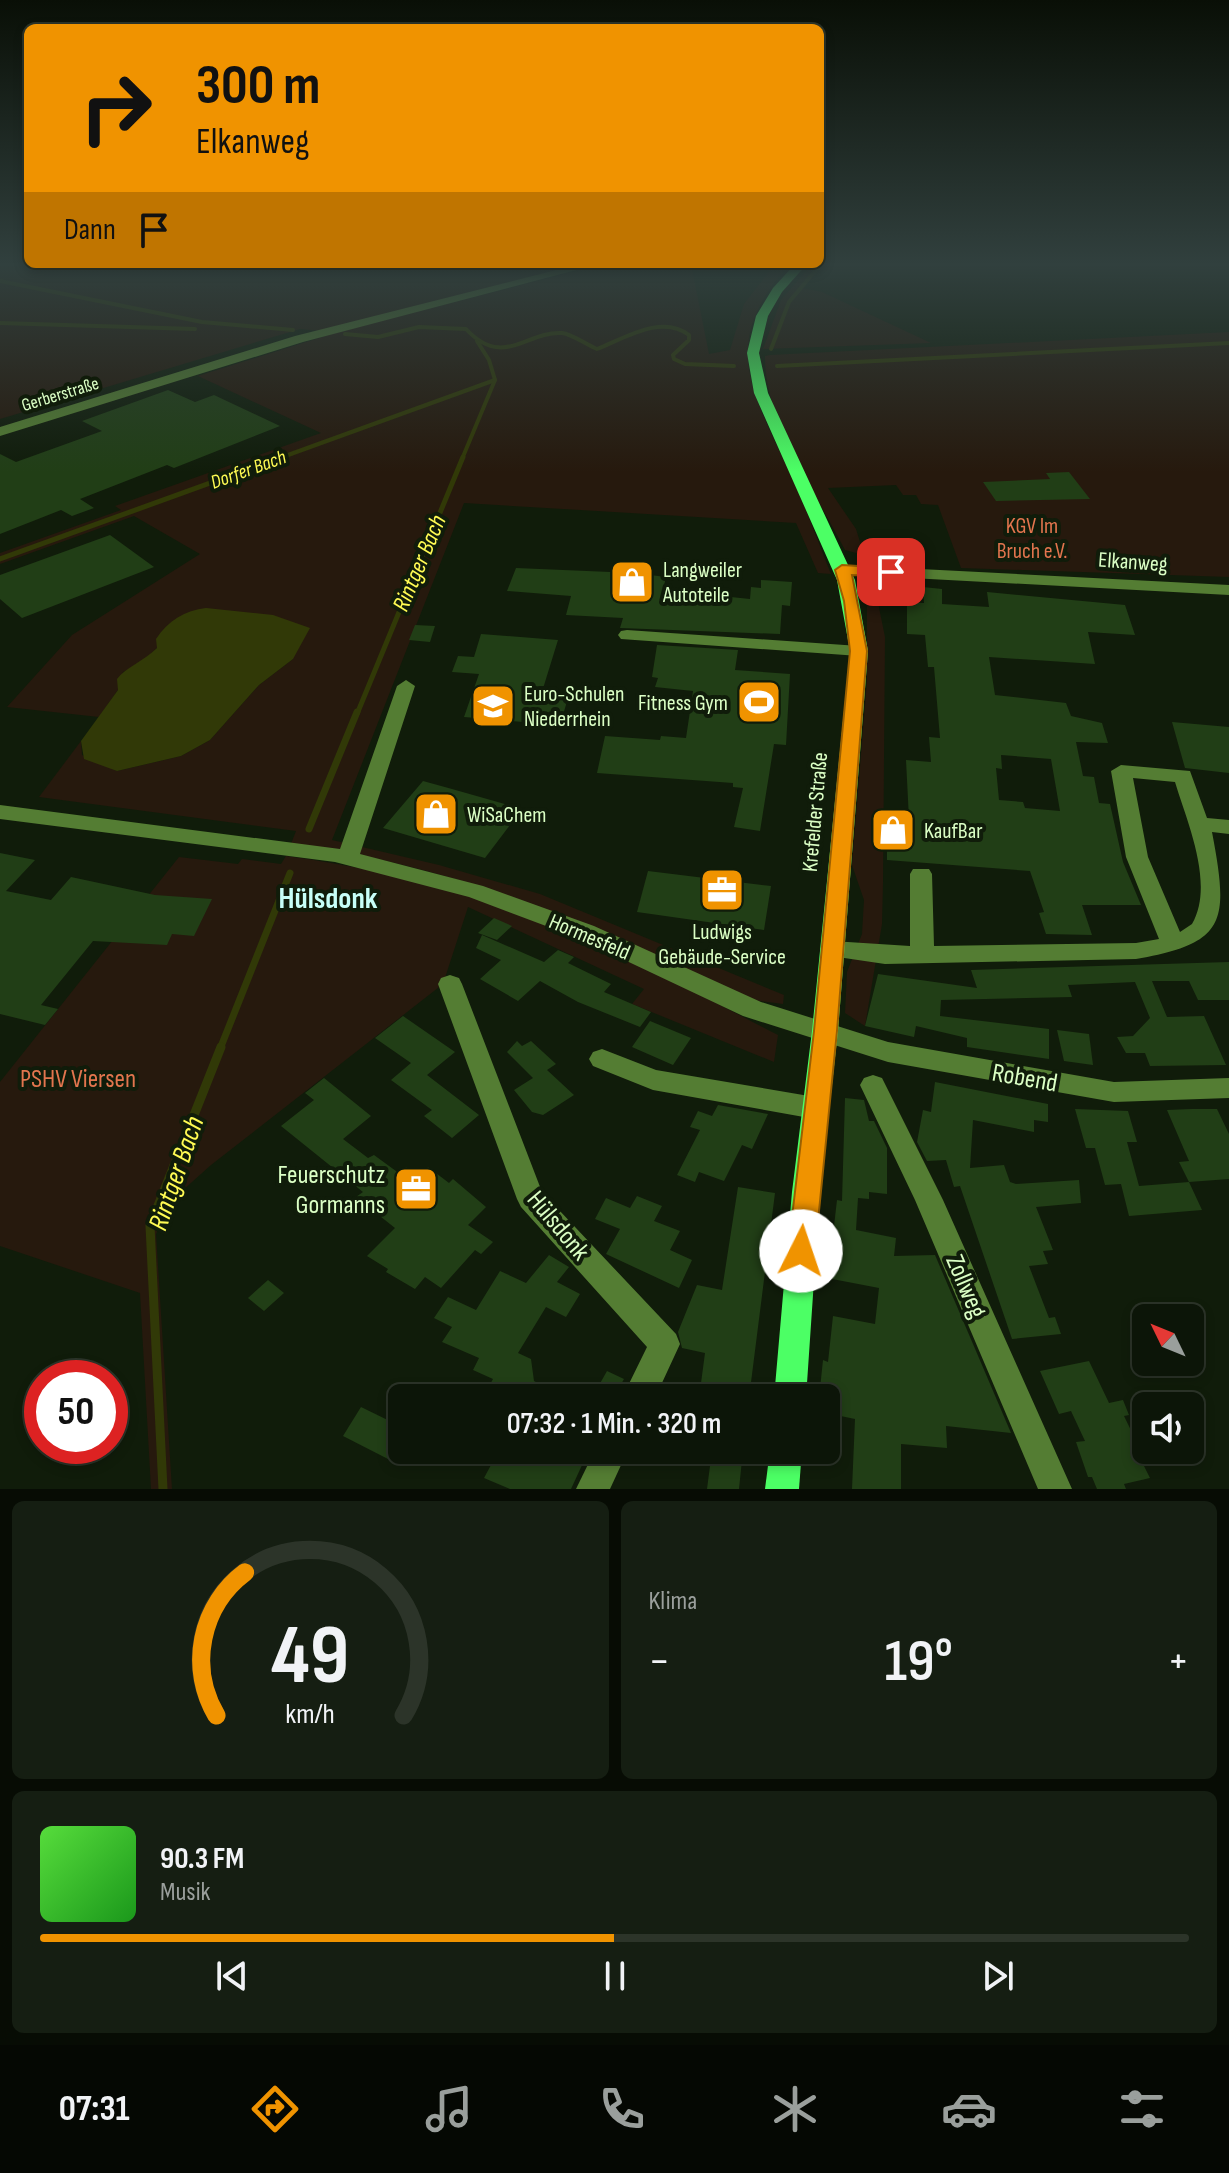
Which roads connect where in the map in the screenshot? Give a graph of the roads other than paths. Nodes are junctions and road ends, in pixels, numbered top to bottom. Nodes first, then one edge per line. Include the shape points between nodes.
1 (321, 333) edge
2 (758, 333) edge
3 (0, 432) edge
4 (842, 570) junction
5 (1089, 580) junction
6 (1229, 590) edge
7 (1095, 600) dead end
8 (627, 635) dead end
9 (859, 651) junction
10 (406, 686) dead end
11 (0, 812) edge
12 (1199, 824) junction
13 (1229, 827) edge
14 (342, 856) junction
15 (921, 874) dead end
16 (1173, 945) junction
17 (832, 949) junction
18 (922, 955) junction
19 (450, 984) dead end
20 (825, 1031) junction
21 (602, 1059) dead end
22 (873, 1085) dead end
23 (1229, 1088) edge
24 (815, 1108) junction
25 (645, 1384) edge
26 (791, 1384) edge
27 (605, 1464) edge
28 (785, 1464) edge
29 (593, 1489) edge
30 (782, 1489) edge
31 (1055, 1489) edge

1 - 3 street, Gerberstraße
2 - 4 main road, Krefelder Straße via 753,353 761,393
4 - 5 street, Elkanweg
4 - 9 main road, Krefelder Straße
5 - 6 street, Elkanweg
5 - 7 street
8 - 9 street
9 - 17 main road, Krefelder Straße
10 - 14 street
11 - 14 street, Hormesfeld
12 - 13 street
12 - 16 street via 1217,881 1215,911 1201,930
12 - 16 street via 1183,776 1121,771 1137,857
14 - 20 street, Hormesfeld via 489,896 586,932 752,1009
15 - 18 street
16 - 18 street via 1136,951
17 - 18 street
17 - 20 main road, Krefelder Straße
19 - 25 street, Hülsdonk via 531,1199 665,1344
20 - 23 street, Robend via 888,1052 1114,1092
20 - 24 main road, Krefelder Straße
21 - 24 street via 653,1080
22 - 31 street, Zollweg
24 - 26 main road, Krefelder Straße
27 - 29 street
28 - 30 main road

